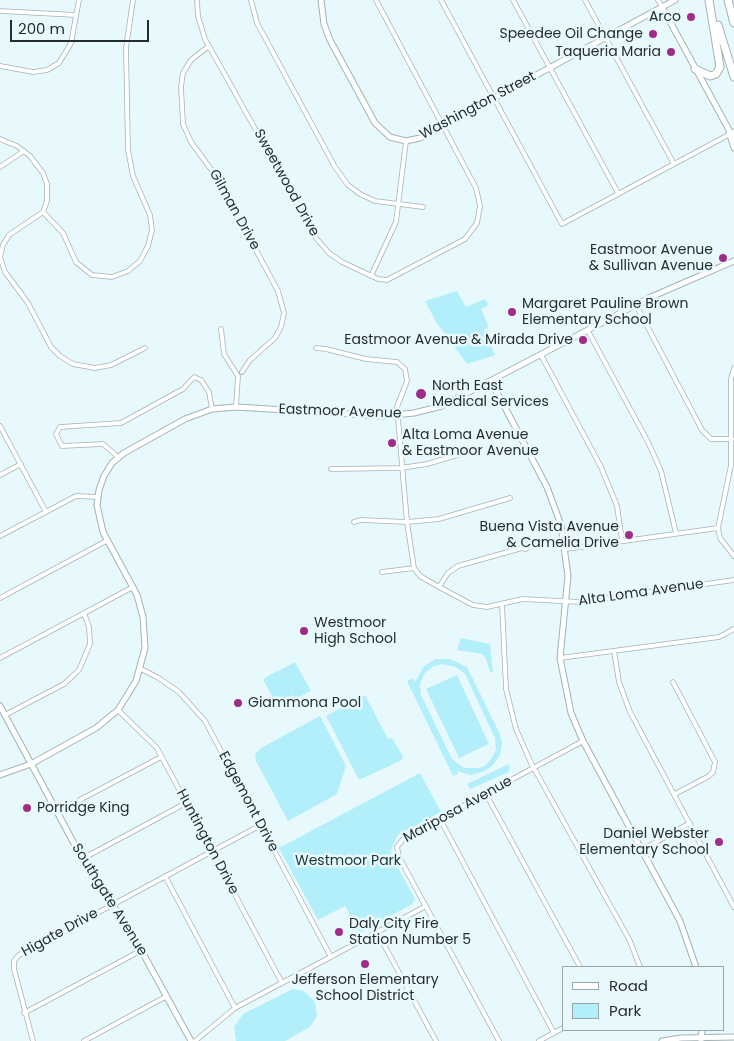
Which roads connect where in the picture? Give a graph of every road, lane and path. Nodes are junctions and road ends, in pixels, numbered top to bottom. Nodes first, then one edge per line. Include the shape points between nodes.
1 (79, 0) edge
2 (133, 0) edge
3 (197, 0) edge
4 (251, 0) edge
5 (320, 0) edge
6 (376, 0) edge
7 (441, 0) edge
8 (513, 0) edge
9 (585, 0) edge
10 (658, 0) edge
11 (675, 0) edge
12 (711, 0) edge
13 (728, 0) edge
14 (662, 7) junction
15 (0, 11) edge
16 (76, 15) junction
17 (734, 23) edge
18 (606, 37) junction
19 (209, 46) junction
20 (0, 66) edge
21 (550, 67) junction
22 (695, 69) junction
23 (734, 77) edge
24 (494, 98) junction
25 (443, 126) junction
26 (733, 135) edge
27 (0, 139) edge
28 (406, 141) junction
29 (734, 148) edge
30 (24, 151) junction
31 (674, 164) junction
32 (0, 167) edge
33 (618, 193) junction
34 (399, 204) junction
35 (423, 207) dead end
36 (43, 212) junction
37 (734, 261) edge
38 (372, 276) junction
39 (636, 305) junction
40 (221, 329) dead end
41 (588, 331) junction
42 (145, 348) dead end
43 (316, 348) dead end
44 (541, 355) junction
45 (734, 368) edge
46 (240, 374) junction
47 (491, 381) junction
48 (236, 407) junction
49 (212, 409) junction
50 (397, 415) junction
51 (0, 426) edge
52 (732, 439) junction
53 (478, 449) dead end
54 (118, 457) junction
55 (21, 464) junction
56 (401, 468) junction
57 (330, 470) dead end
58 (0, 475) edge
59 (97, 497) junction
60 (510, 498) dead end
61 (46, 512) junction
62 (354, 522) dead end
63 (407, 522) junction
64 (718, 528) junction
65 (676, 533) junction
66 (0, 536) edge
67 (108, 540) junction
68 (622, 541) junction
69 (526, 549) dead end
70 (566, 549) junction
71 (734, 556) edge
72 (414, 568) junction
73 (382, 572) dead end
74 (734, 580) edge
75 (132, 587) junction
76 (439, 587) junction
77 (0, 598) edge
78 (566, 603) junction
79 (502, 604) junction
80 (84, 613) junction
81 (734, 629) edge
82 (614, 651) junction
83 (0, 658) edge
84 (560, 658) junction
85 (141, 669) junction
86 (673, 682) dead end
87 (0, 706) edge
88 (118, 710) junction
89 (5, 715) junction
90 (583, 741) junction
91 (161, 757) junction
92 (31, 764) junction
93 (534, 768) junction
94 (0, 776) edge
95 (486, 794) junction
96 (675, 794) junction
97 (186, 803) junction
98 (57, 812) junction
99 (440, 819) junction
100 (690, 823) junction
101 (261, 825) junction
102 (642, 850) junction
103 (212, 851) junction
104 (82, 859) junction
105 (165, 876) junction
106 (112, 904) junction
107 (426, 906) junction
108 (734, 907) edge
109 (377, 932) junction
110 (142, 950) junction
111 (331, 957) junction
112 (579, 966) edge
113 (640, 966) edge
114 (696, 966) edge
115 (282, 983) junction
116 (167, 996) junction
117 (236, 1008) junction
118 (24, 1013) junction
119 (562, 1029) edge
120 (554, 1033) junction
121 (734, 1037) edge
122 (701, 1040) edge
123 (33, 1041) edge
124 (84, 1041) edge
125 (191, 1041) edge
126 (195, 1041) edge
127 (436, 1041) edge
128 (499, 1041) edge
129 (539, 1041) edge
130 (662, 1041) edge

1 - 16 street
2 - 36 street via 126,48 128,159 150,215 152,230 148,246 140,261 120,275 105,278 92,275 76,262 63,233
3 - 19 street, Sweetwood Drive via 200,25
4 - 34 street via 258,23 343,179 367,198
5 - 28 street, Washington Street via 330,40 375,123 390,138
6 - 25 street, Sweetwood Drive
7 - 24 street
8 - 21 street
9 - 18 street
10 - 14 street
11 - 14 street, Washington Street
12 - 22 highway via 721,65 711,76
12 - 23 highway
13 - 17 highway
14 - 18 street, Washington Street
14 - 22 street
15 - 16 street
16 - 20 street via 68,51 53,67 33,72
18 - 21 street, Washington Street
18 - 31 street
19 - 38 street, Sweetwood Drive via 316,238 335,257
19 - 46 street, Gilman Drive via 191,60 184,72 181,87 183,124 191,142 213,171 274,283 284,313 276,338 250,360
21 - 24 street, Washington Street
21 - 33 street
22 - 26 street
24 - 25 street, Washington Street
24 - 33 street via 562,224
25 - 28 street, Washington Street
25 - 38 street, Sweetwood Drive via 478,193 477,223 459,243 392,279
26 - 29 street
26 - 31 street
27 - 30 street
28 - 34 street
30 - 32 street
30 - 36 street via 39,167 47,184 48,201
31 - 33 street
34 - 35 street
34 - 38 street via 393,230
36 - 42 street via 9,235 0,257 4,272 28,303 50,347 72,364 95,368 112,365
37 - 39 street, Eastmoor Avenue
39 - 41 street, Eastmoor Avenue
39 - 52 street via 702,430 711,439
40 - 46 street via 224,354
41 - 44 street, Eastmoor Avenue
41 - 65 street via 661,471
43 - 50 street via 400,363 407,376 397,402
44 - 47 street, Eastmoor Avenue
44 - 68 street via 601,467 617,506
45 - 52 street via 731,379
46 - 48 street
47 - 50 street, Eastmoor Avenue via 442,406
47 - 70 street via 552,500
48 - 49 street, Eastmoor Avenue
48 - 50 street, Eastmoor Avenue
49 - 54 street, Eastmoor Avenue via 185,419
49 - 54 street via 209,392 202,380 194,378 183,389 122,423 60,427 56,434 62,446 103,444
50 - 56 street
51 - 55 street
52 - 64 street via 731,465
53 - 56 street
54 - 59 street, Eastmoor Avenue via 104,476
55 - 58 street
55 - 61 street
56 - 57 street
56 - 63 street
59 - 61 street via 79,495
59 - 67 street via 99,519
60 - 63 street via 439,519
61 - 66 street
62 - 63 street
63 - 72 street
64 - 65 street
64 - 71 street via 720,538
65 - 68 street
67 - 75 street
67 - 77 street
68 - 70 street
69 - 76 street via 458,566
70 - 78 street
72 - 73 street
72 - 76 street, Alta Loma Avenue via 420,576
74 - 78 street, Alta Loma Avenue
75 - 80 street
75 - 85 street via 141,606 145,627
76 - 79 street, Alta Loma Avenue via 479,607
78 - 79 street, Alta Loma Avenue via 531,598
78 - 84 street
79 - 93 street via 507,694 516,729
80 - 83 street
80 - 89 street via 90,644 79,670 64,684
81 - 82 street via 719,637
82 - 84 street
82 - 96 street via 626,702
84 - 90 street via 567,701
85 - 88 street
85 - 101 street, Edgemont Drive via 179,692 205,721
86 - 96 street via 715,762 713,772 708,776
87 - 89 street, Southgate Avenue
88 - 91 street, Huntington Drive via 151,740
88 - 92 street via 96,728
89 - 92 street, Southgate Avenue
90 - 93 street, Mariposa Avenue
90 - 102 street
91 - 97 street, Huntington Drive
91 - 98 street
92 - 94 street
92 - 98 street, Southgate Avenue
93 - 95 street, Mariposa Avenue
93 - 113 street via 630,941
95 - 99 street, Mariposa Avenue
95 - 112 street
96 - 100 street
97 - 103 street, Huntington Drive
97 - 104 street
98 - 104 street, Southgate Avenue
99 - 107 street, Mariposa Avenue via 404,838 397,846 398,857
99 - 120 street
100 - 102 street
100 - 108 street
101 - 103 street, Higate Drive
101 - 111 street, Edgemont Drive
102 - 114 street via 680,921
103 - 105 street, Higate Drive
103 - 115 street, Huntington Drive
104 - 106 street, Southgate Avenue
105 - 106 street, Higate Drive
105 - 117 street
106 - 110 street, Southgate Avenue
106 - 118 street, Higate Drive via 18,956 14,968
107 - 109 street
107 - 128 street, Mariposa Avenue
109 - 111 street
109 - 127 street
110 - 116 street, Southgate Avenue
110 - 118 street
111 - 115 street
115 - 117 street
116 - 124 street
116 - 125 street, Southgate Avenue
117 - 126 street
118 - 123 street, Higate Drive
119 - 120 street
120 - 129 street
121 - 122 street
122 - 130 street

